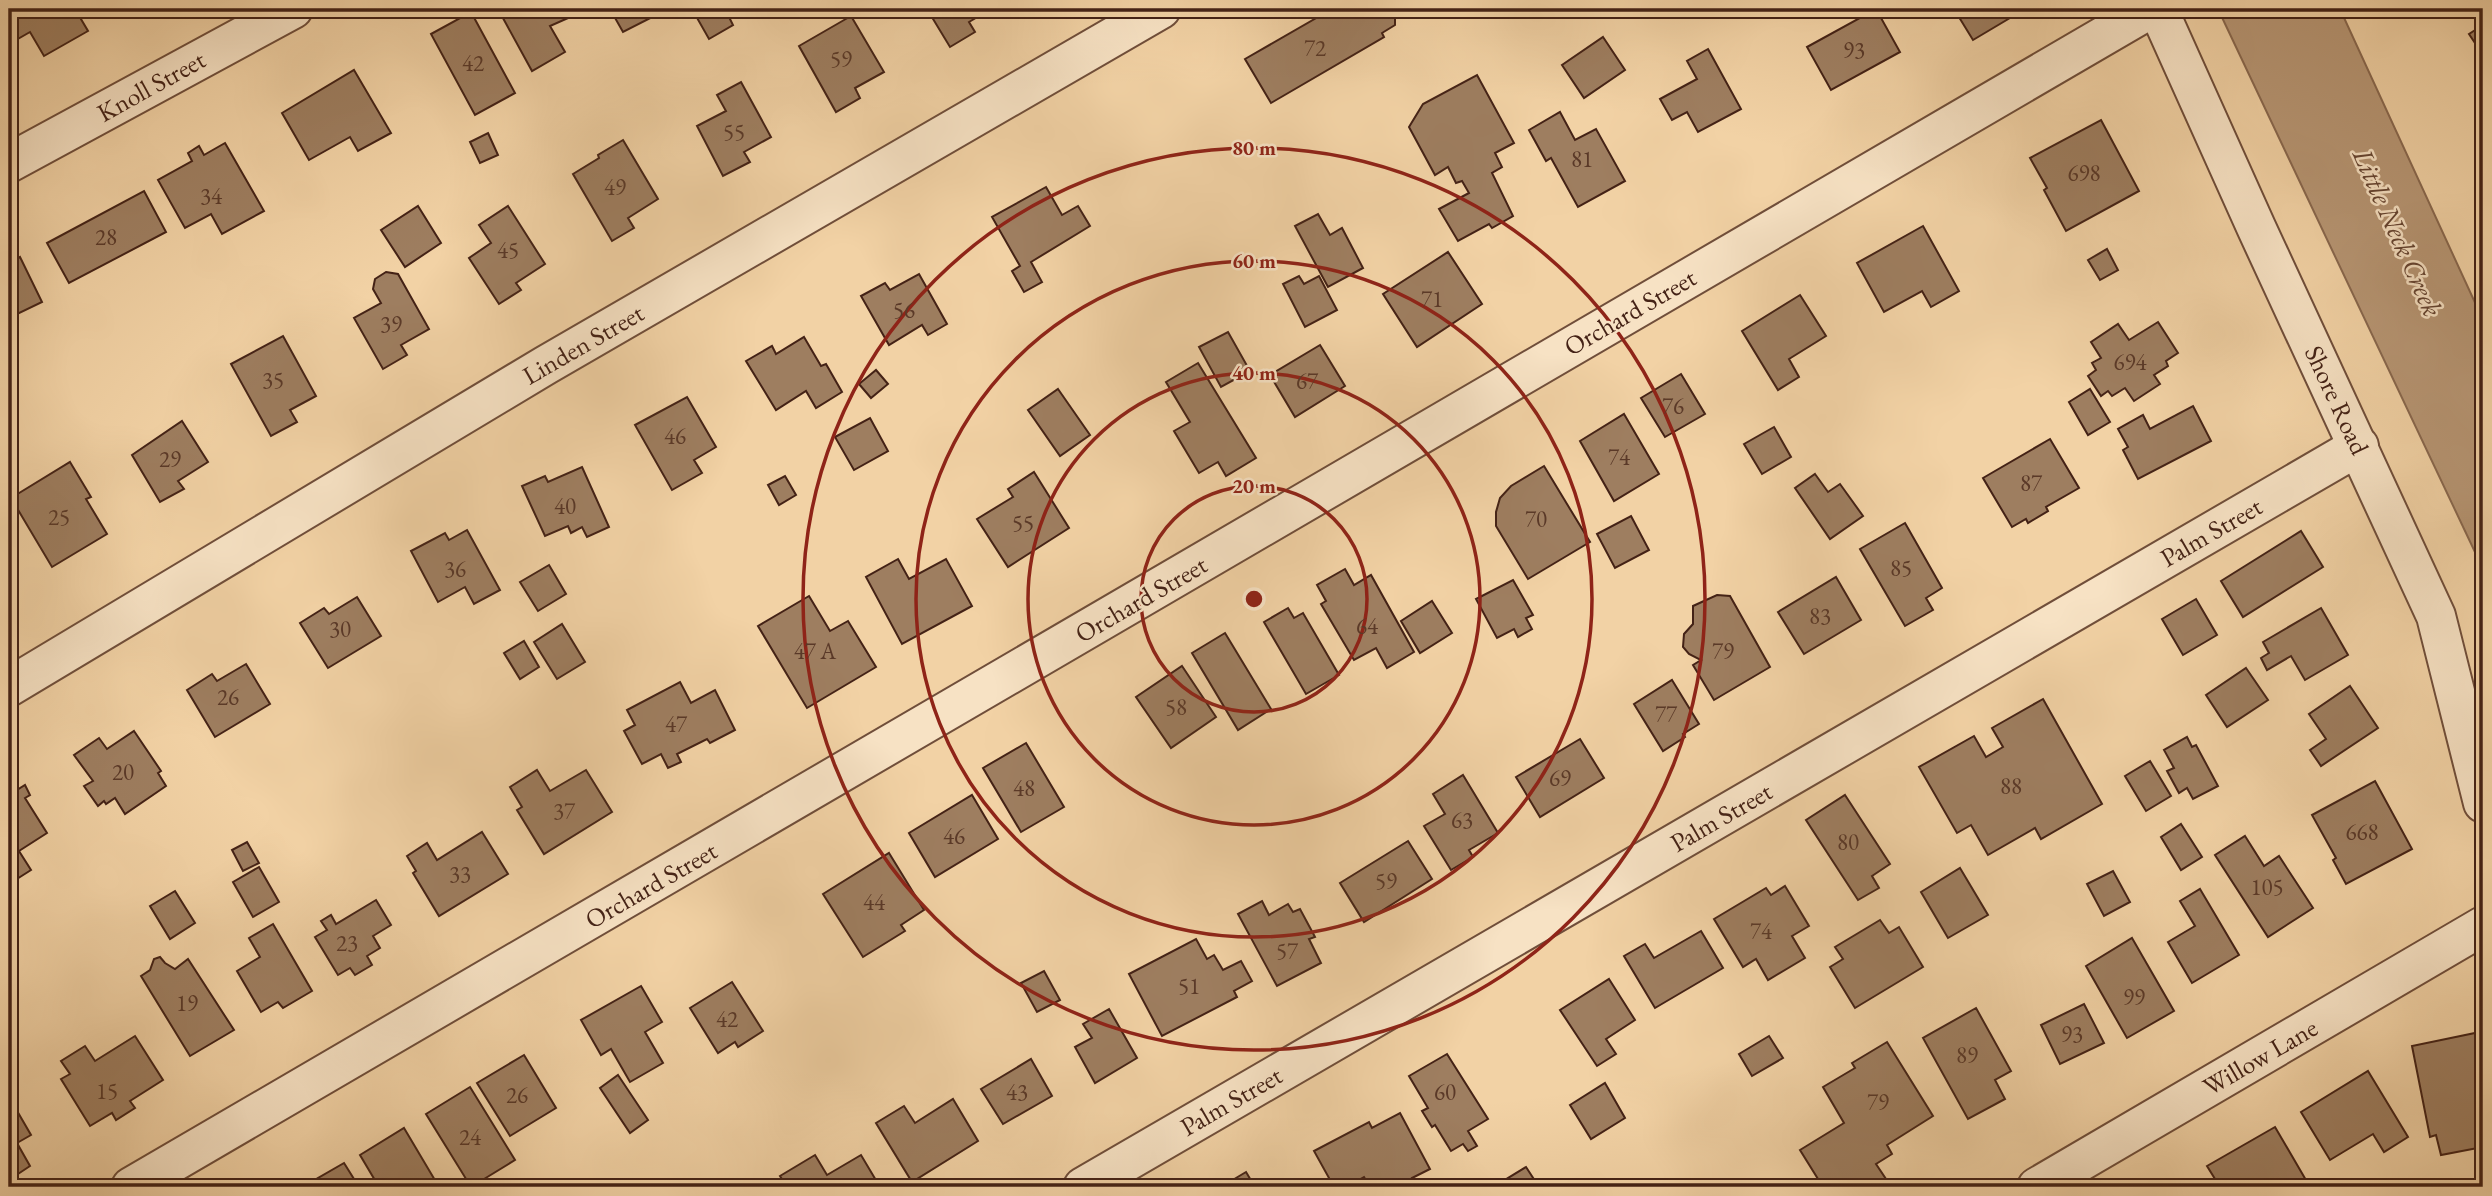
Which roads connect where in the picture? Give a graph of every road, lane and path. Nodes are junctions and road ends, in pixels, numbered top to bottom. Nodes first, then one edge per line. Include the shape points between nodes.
1 (293, 9) edge
2 (1161, 9) edge
3 (2150, 9) edge
4 (2158, 9) edge
5 (253, 18) edge
6 (9, 163) edge
7 (2359, 446) junction
8 (9, 687) edge
9 (2483, 803) edge
10 (2483, 926) edge
11 (131, 1187) edge
12 (1083, 1187) edge
13 (2037, 1187) edge

1 - 5 street, Knoll Street
2 - 8 street, Linden Street via 546,365
3 - 11 street, Orchard Street
4 - 7 street, Shore Road
5 - 6 street, Knoll Street
7 - 9 street, Shore Road via 2436,616
7 - 12 street, Palm Street
10 - 13 street, Willow Lane

